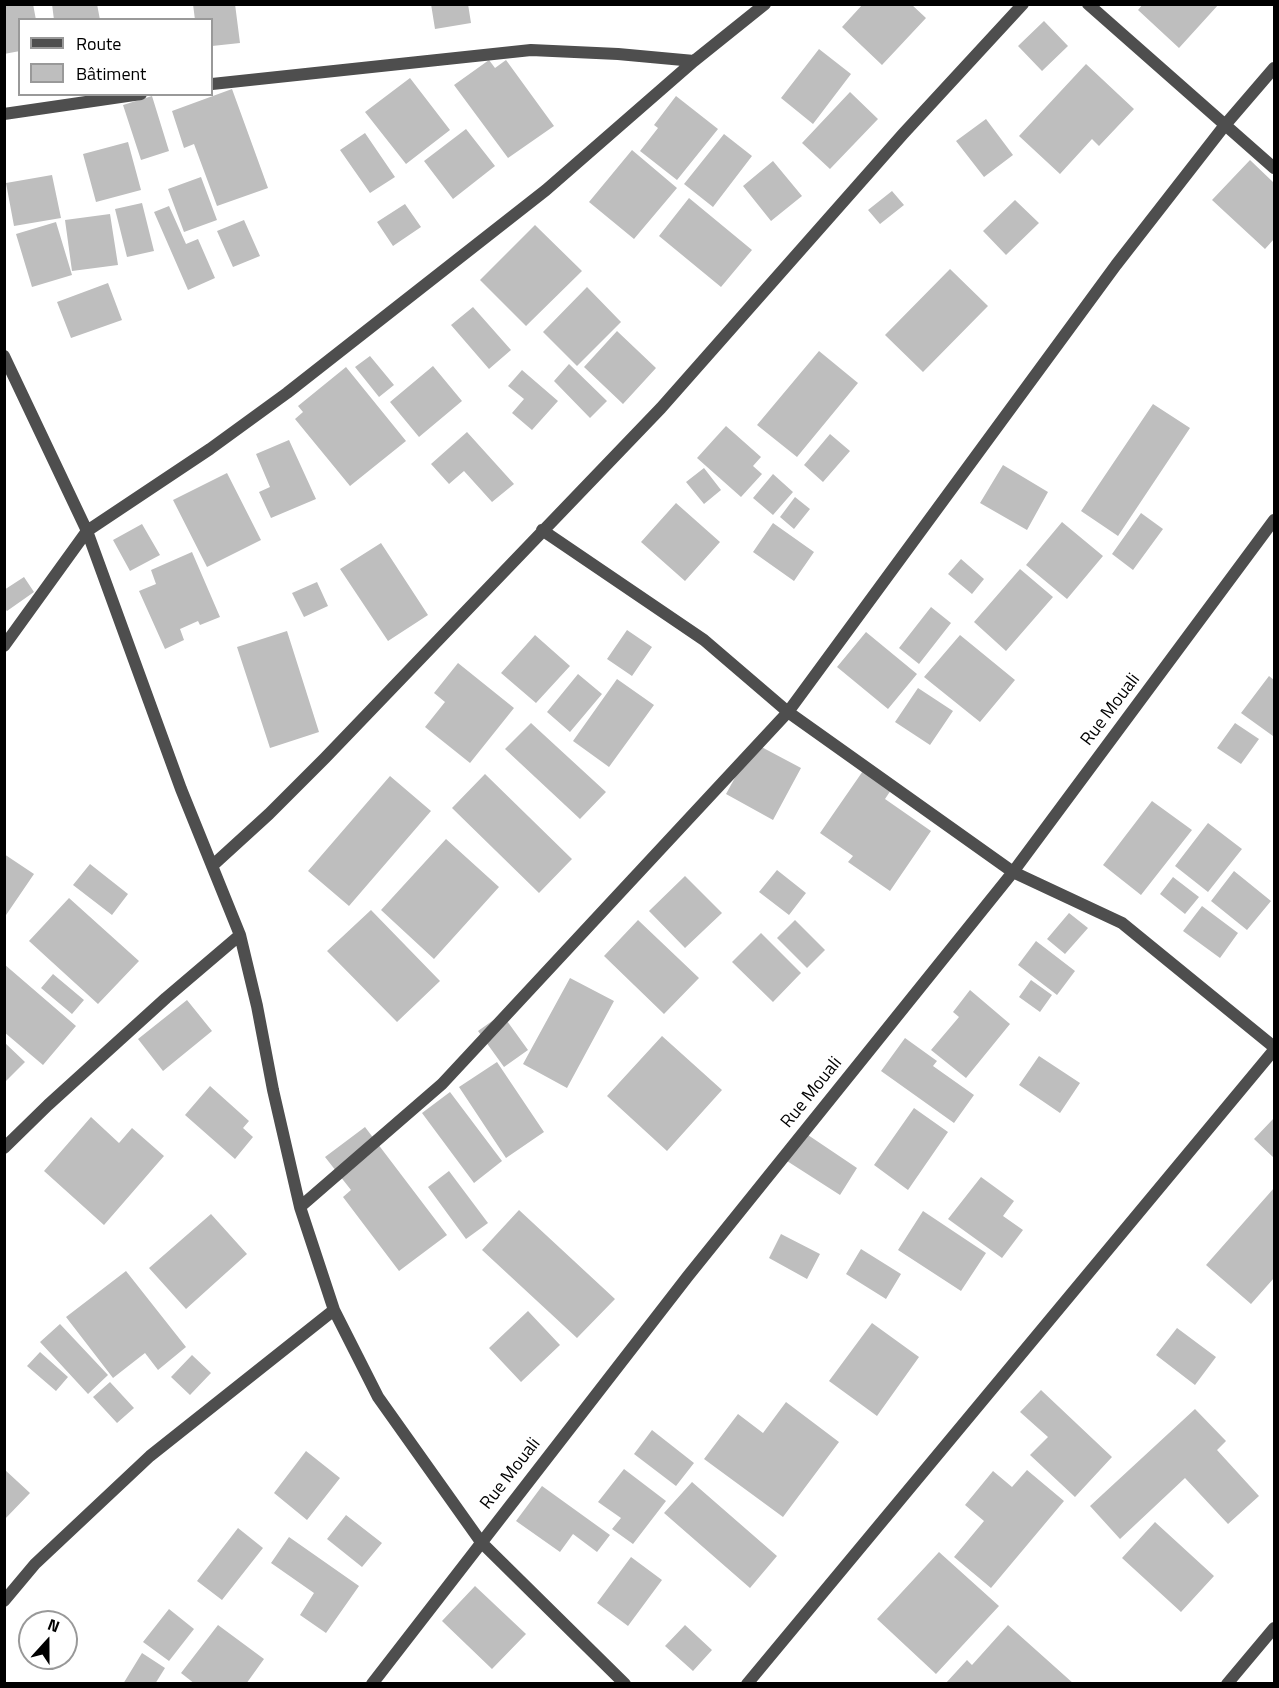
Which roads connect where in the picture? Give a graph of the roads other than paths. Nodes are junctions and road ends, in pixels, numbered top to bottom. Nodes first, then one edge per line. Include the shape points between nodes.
1 (765, 4) edge
2 (1023, 4) edge
3 (1088, 4) edge
4 (694, 61) junction
5 (1275, 68) edge
6 (213, 84) edge
7 (127, 96) edge
8 (4, 114) edge
9 (1225, 125) junction
10 (1275, 168) edge
11 (4, 357) edge
12 (17, 385) junction
13 (4, 387) edge
14 (1275, 520) edge
15 (542, 530) junction
16 (87, 531) junction
17 (4, 646) edge
18 (788, 712) junction
19 (212, 866) junction
20 (1013, 872) junction
21 (240, 935) junction
22 (1275, 1048) edge
23 (4, 1148) edge
24 (300, 1207) junction
25 (334, 1310) junction
26 (481, 1542) junction
27 (4, 1601) edge
28 (1275, 1629) edge
29 (372, 1683) edge
30 (625, 1683) edge
31 (747, 1683) edge
32 (1227, 1683) edge

1 - 4 street
2 - 15 street via 661,408
3 - 9 street
4 - 6 street via 531,50
4 - 16 street via 546,190 287,393
5 - 9 street
7 - 8 street
9 - 10 street
9 - 18 street via 1102,284
11 - 12 street
12 - 13 street
12 - 16 street
14 - 20 street, Rue Mouali
15 - 18 street via 704,640
15 - 19 street via 269,814
16 - 17 street
16 - 19 street
18 - 20 street
18 - 24 street via 442,1084
19 - 21 street
20 - 22 street via 1122,922
20 - 26 street, Rue Mouali via 696,1266
21 - 23 street
21 - 24 street
22 - 31 street
24 - 25 street
25 - 26 street via 378,1397
25 - 27 street via 150,1456 35,1564
26 - 29 street, Rue Mouali
26 - 30 street
28 - 32 street

